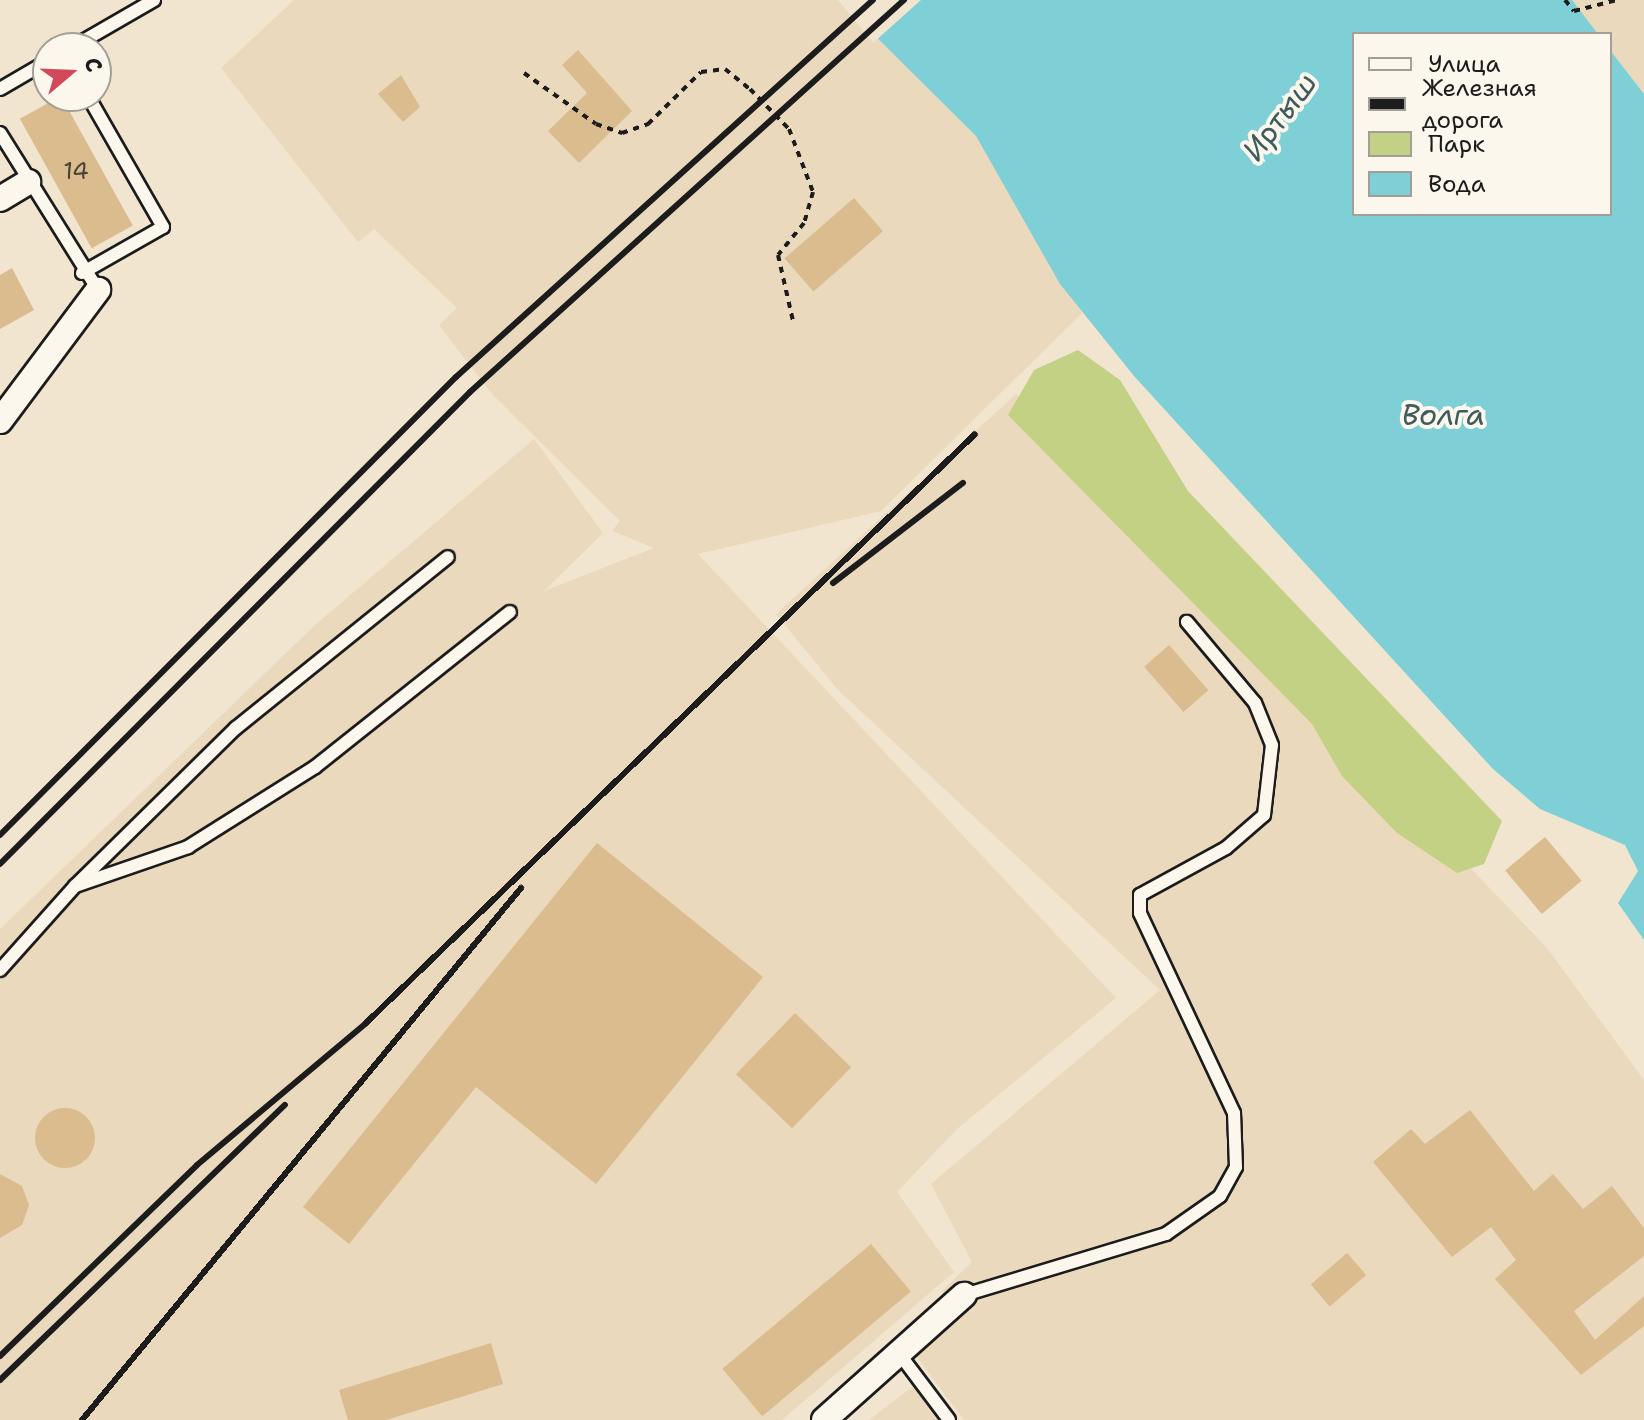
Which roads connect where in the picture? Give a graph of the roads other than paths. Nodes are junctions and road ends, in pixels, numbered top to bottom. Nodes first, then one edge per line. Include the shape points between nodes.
1 (154, 0) edge
2 (99, 32) edge
3 (32, 70) edge
4 (0, 89) edge
5 (97, 112) edge
6 (0, 133) edge
7 (28, 182) junction
8 (0, 199) edge
9 (90, 282) junction
10 (0, 421) edge
11 (448, 557) dead end
12 (510, 612) dead end
13 (1187, 622) dead end
14 (75, 886) junction
15 (0, 970) edge
16 (964, 1295) joint
17 (901, 1356) junction
18 (824, 1420) edge
19 (949, 1420) edge

1 - 2 lane
3 - 4 lane
5 - 9 lane via 163,227
6 - 7 lane
7 - 8 street
7 - 9 lane
9 - 10 street
11 - 14 lane via 236,728
12 - 14 lane via 264,799 188,847
13 - 16 lane via 1255,703 1272,745 1264,815 1226,848 1140,895 1140,913 1234,1113 1236,1167 1220,1196 1166,1234
14 - 15 lane
16 - 17 street
17 - 18 street
17 - 19 lane

